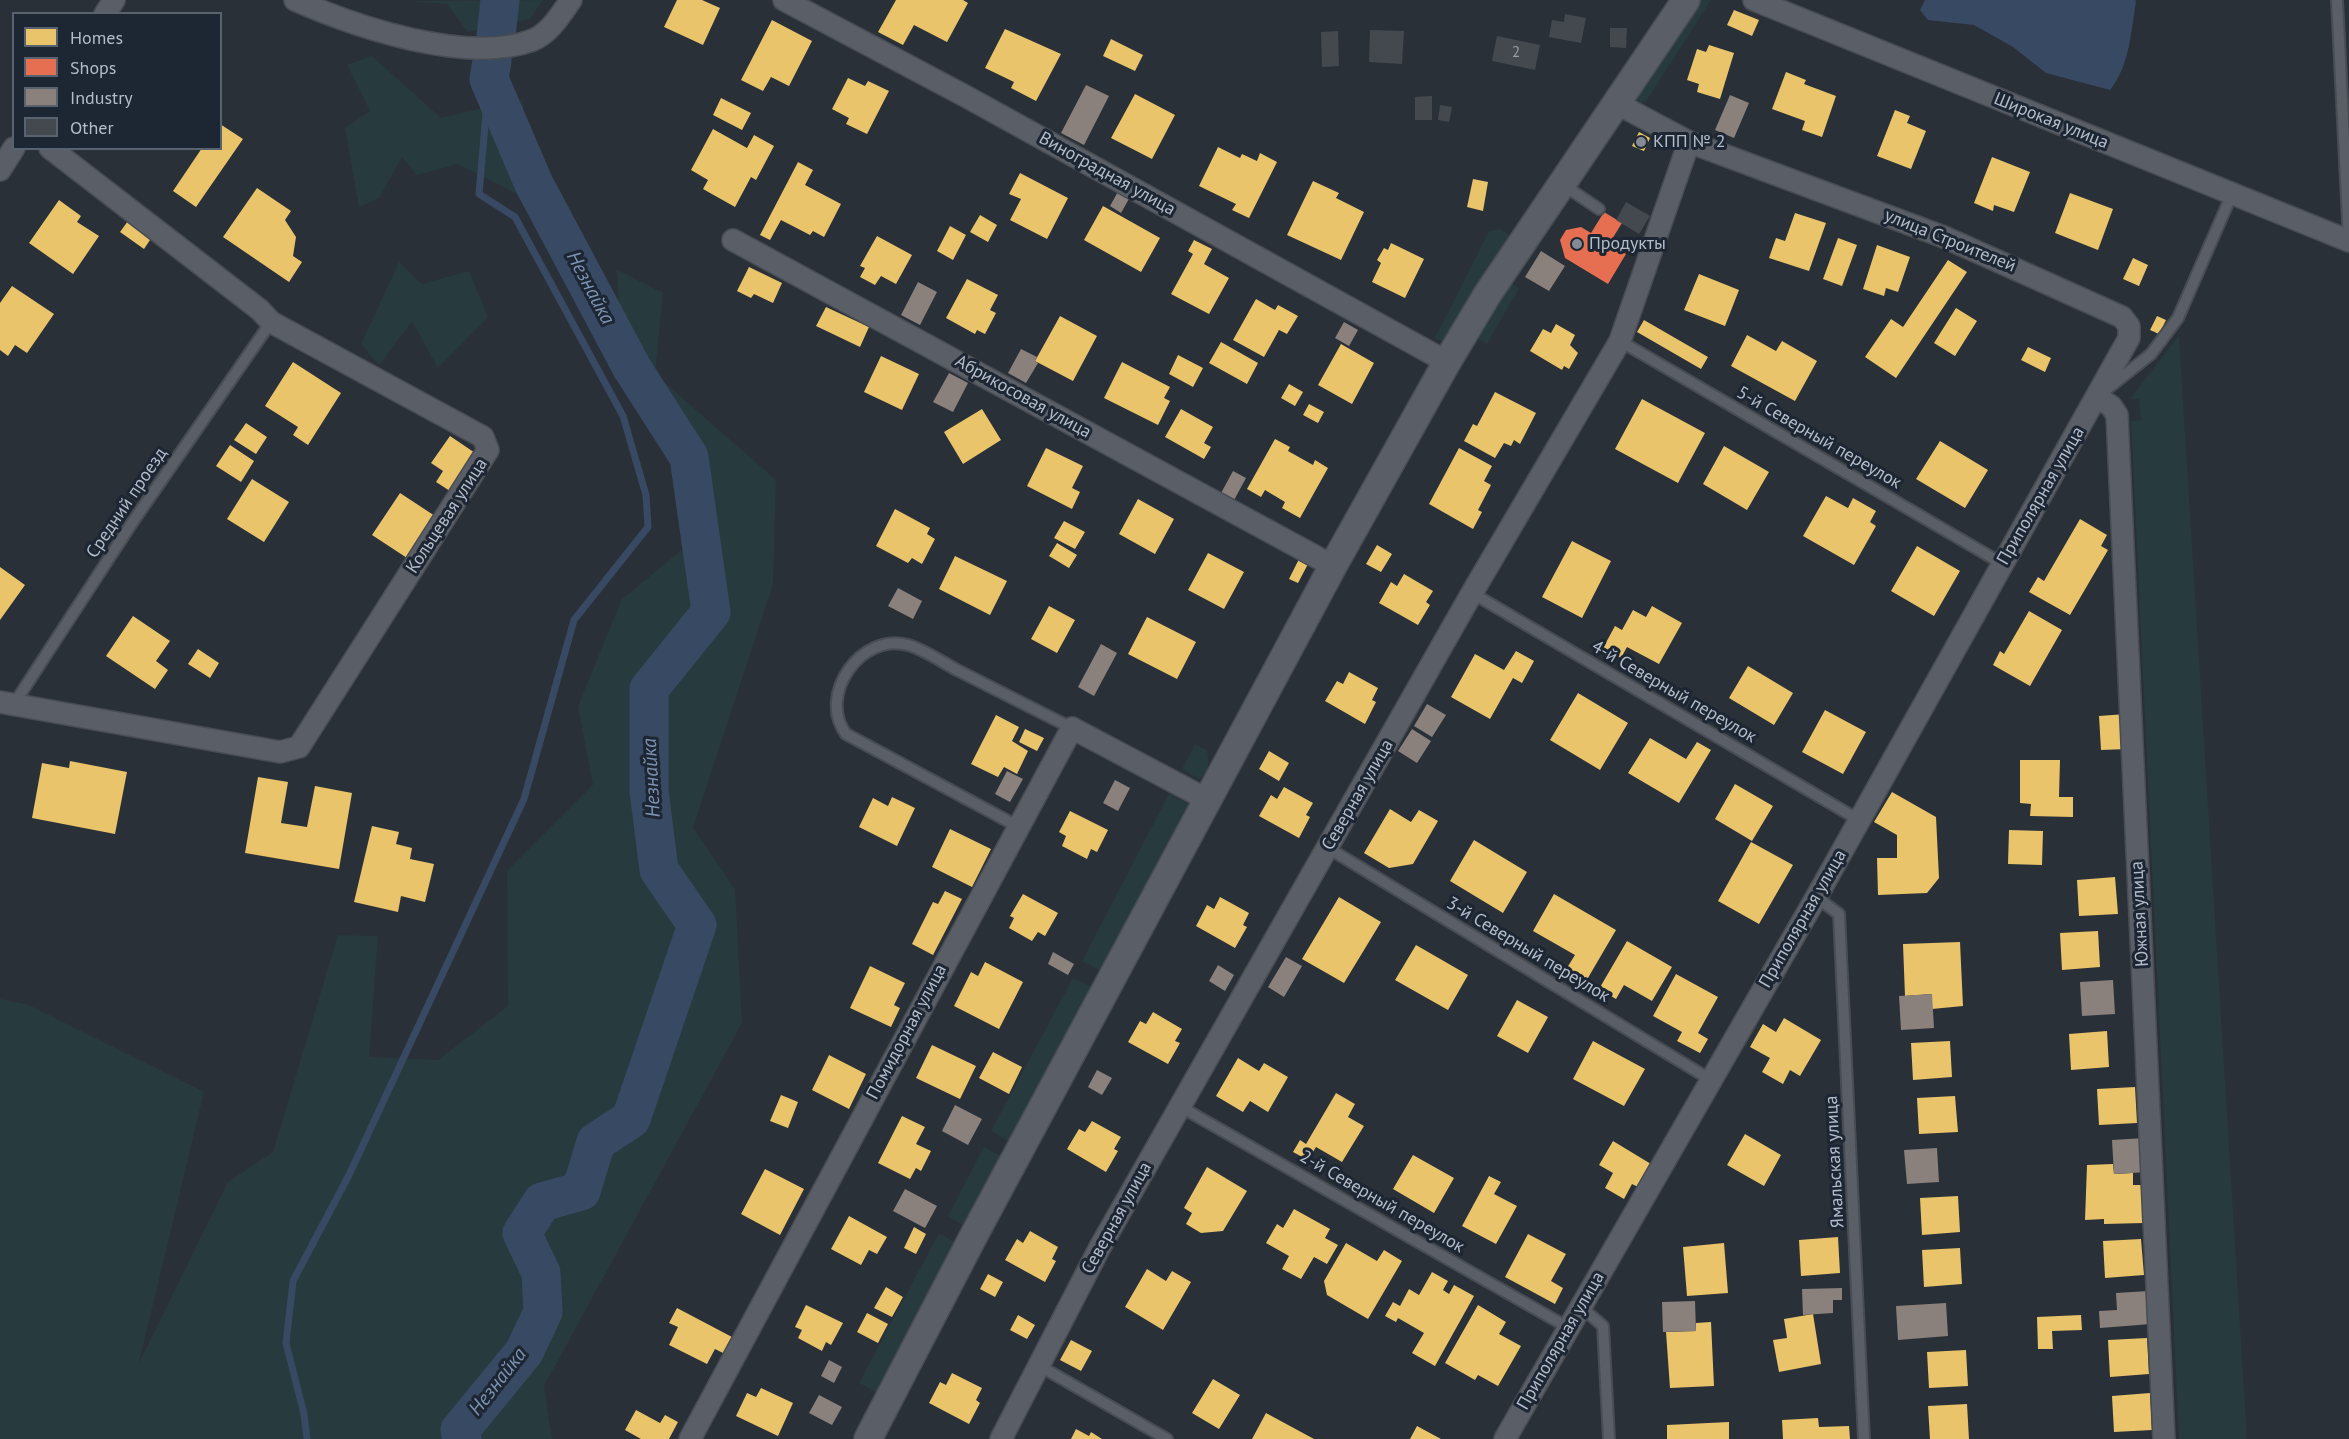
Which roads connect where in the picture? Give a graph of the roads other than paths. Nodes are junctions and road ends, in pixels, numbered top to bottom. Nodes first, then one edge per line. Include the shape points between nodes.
1 (295, 0) edge
2 (571, 0) edge
3 (784, 0) edge
4 (1686, 0) edge
5 (1754, 0) edge
6 (2337, 0) edge
7 (1616, 103) junction
8 (1689, 142) junction
9 (13, 150) edge
10 (53, 150) edge
11 (0, 170) edge
12 (1562, 184) junction
13 (2232, 194) junction
14 (1599, 208) dead end
15 (733, 240) dead end
16 (2349, 241) edge
17 (271, 322) junction
18 (1620, 341) junction
19 (1438, 356) junction
20 (2097, 397) junction
21 (1324, 561) junction
22 (2002, 564) junction
23 (1472, 593) junction
24 (7, 703) edge
25 (1072, 728) junction
26 (1208, 800) junction
27 (1859, 820) junction
28 (1017, 826) junction
29 (1328, 848) junction
30 (1816, 897) junction
31 (1711, 1080) junction
32 (1179, 1106) junction
33 (1581, 1307) junction
34 (1569, 1328) junction
35 (1038, 1365) junction
36 (690, 1439) edge
37 (868, 1439) edge
38 (1001, 1439) edge
39 (1167, 1439) edge
40 (1505, 1439) edge
41 (1610, 1439) edge
42 (1864, 1439) edge
43 (2164, 1439) edge

1 - 2 street via 393,35 456,48 533,40
3 - 19 street, Виноградная улица
4 - 7 street
5 - 13 street, Широкая улица
6 - 16 lane
7 - 8 street, улица Строителей
7 - 12 street
8 - 18 street, Северная улица
8 - 20 street, улица Строителей via 1944,237 2122,317 2129,326 2129,338
9 - 11 street
10 - 17 street, Кольцевая улица
12 - 14 lane
12 - 19 street via 1487,295
13 - 16 street, Широкая улица
13 - 20 lane via 2175,323 2151,354
15 - 21 street, Абрикосовая улица
17 - 24 lane, Средний проезд
17 - 24 street, Кольцевая улица via 483,437 488,450 306,739 299,747 280,752
18 - 22 lane, 5-й Северный переулок
18 - 23 street, Северная улица
19 - 21 street
20 - 22 street, Приполярная улица
20 - 43 street, Южная улица via 2111,406 2116,415
21 - 26 street
22 - 27 street, Приполярная улица
23 - 27 lane, 4-й Северный переулок
23 - 29 street, Северная улица
25 - 26 street
25 - 28 street, Помидорная улица
25 - 28 lane via 909,645 877,646 860,655 849,669 838,704 838,720 846,734
26 - 37 street
27 - 30 street, Приполярная улица
28 - 36 street, Помидорная улица
29 - 31 lane, 3-й Северный переулок
29 - 32 street, Северная улица
30 - 31 street, Приполярная улица
30 - 42 lane, Ямальская улица via 1839,914
31 - 33 street, Приполярная улица
32 - 34 lane, 2-й Северный переулок
32 - 35 street, Северная улица
33 - 34 street, Приполярная улица
33 - 41 lane via 1603,1326
34 - 40 street, Приполярная улица
35 - 38 street, Северная улица
35 - 39 lane

